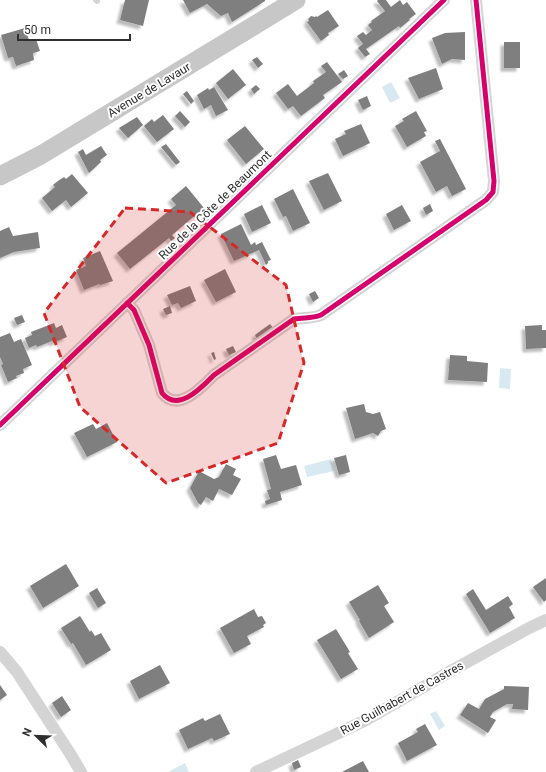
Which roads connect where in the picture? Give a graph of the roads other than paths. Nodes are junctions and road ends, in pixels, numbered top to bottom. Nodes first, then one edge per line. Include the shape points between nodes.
1 (296, 0) edge
2 (444, 0) edge
3 (476, 0) edge
4 (0, 176) edge
5 (127, 303) junction
6 (0, 425) edge
7 (546, 620) edge
8 (0, 652) edge
9 (80, 772) edge
10 (256, 772) edge

1 - 4 main road, Avenue de Lavaur via 41,155
2 - 5 street, Rue de la Côte de Beaumont
3 - 5 street via 494,181 493,192 486,200 320,315 294,319 193,394 177,401 166,398 162,393 148,346 134,310
5 - 6 street, Rue de la Côte de Beaumont
7 - 10 street, Rue Guilhabert de Castres via 366,720
8 - 9 street via 17,672

